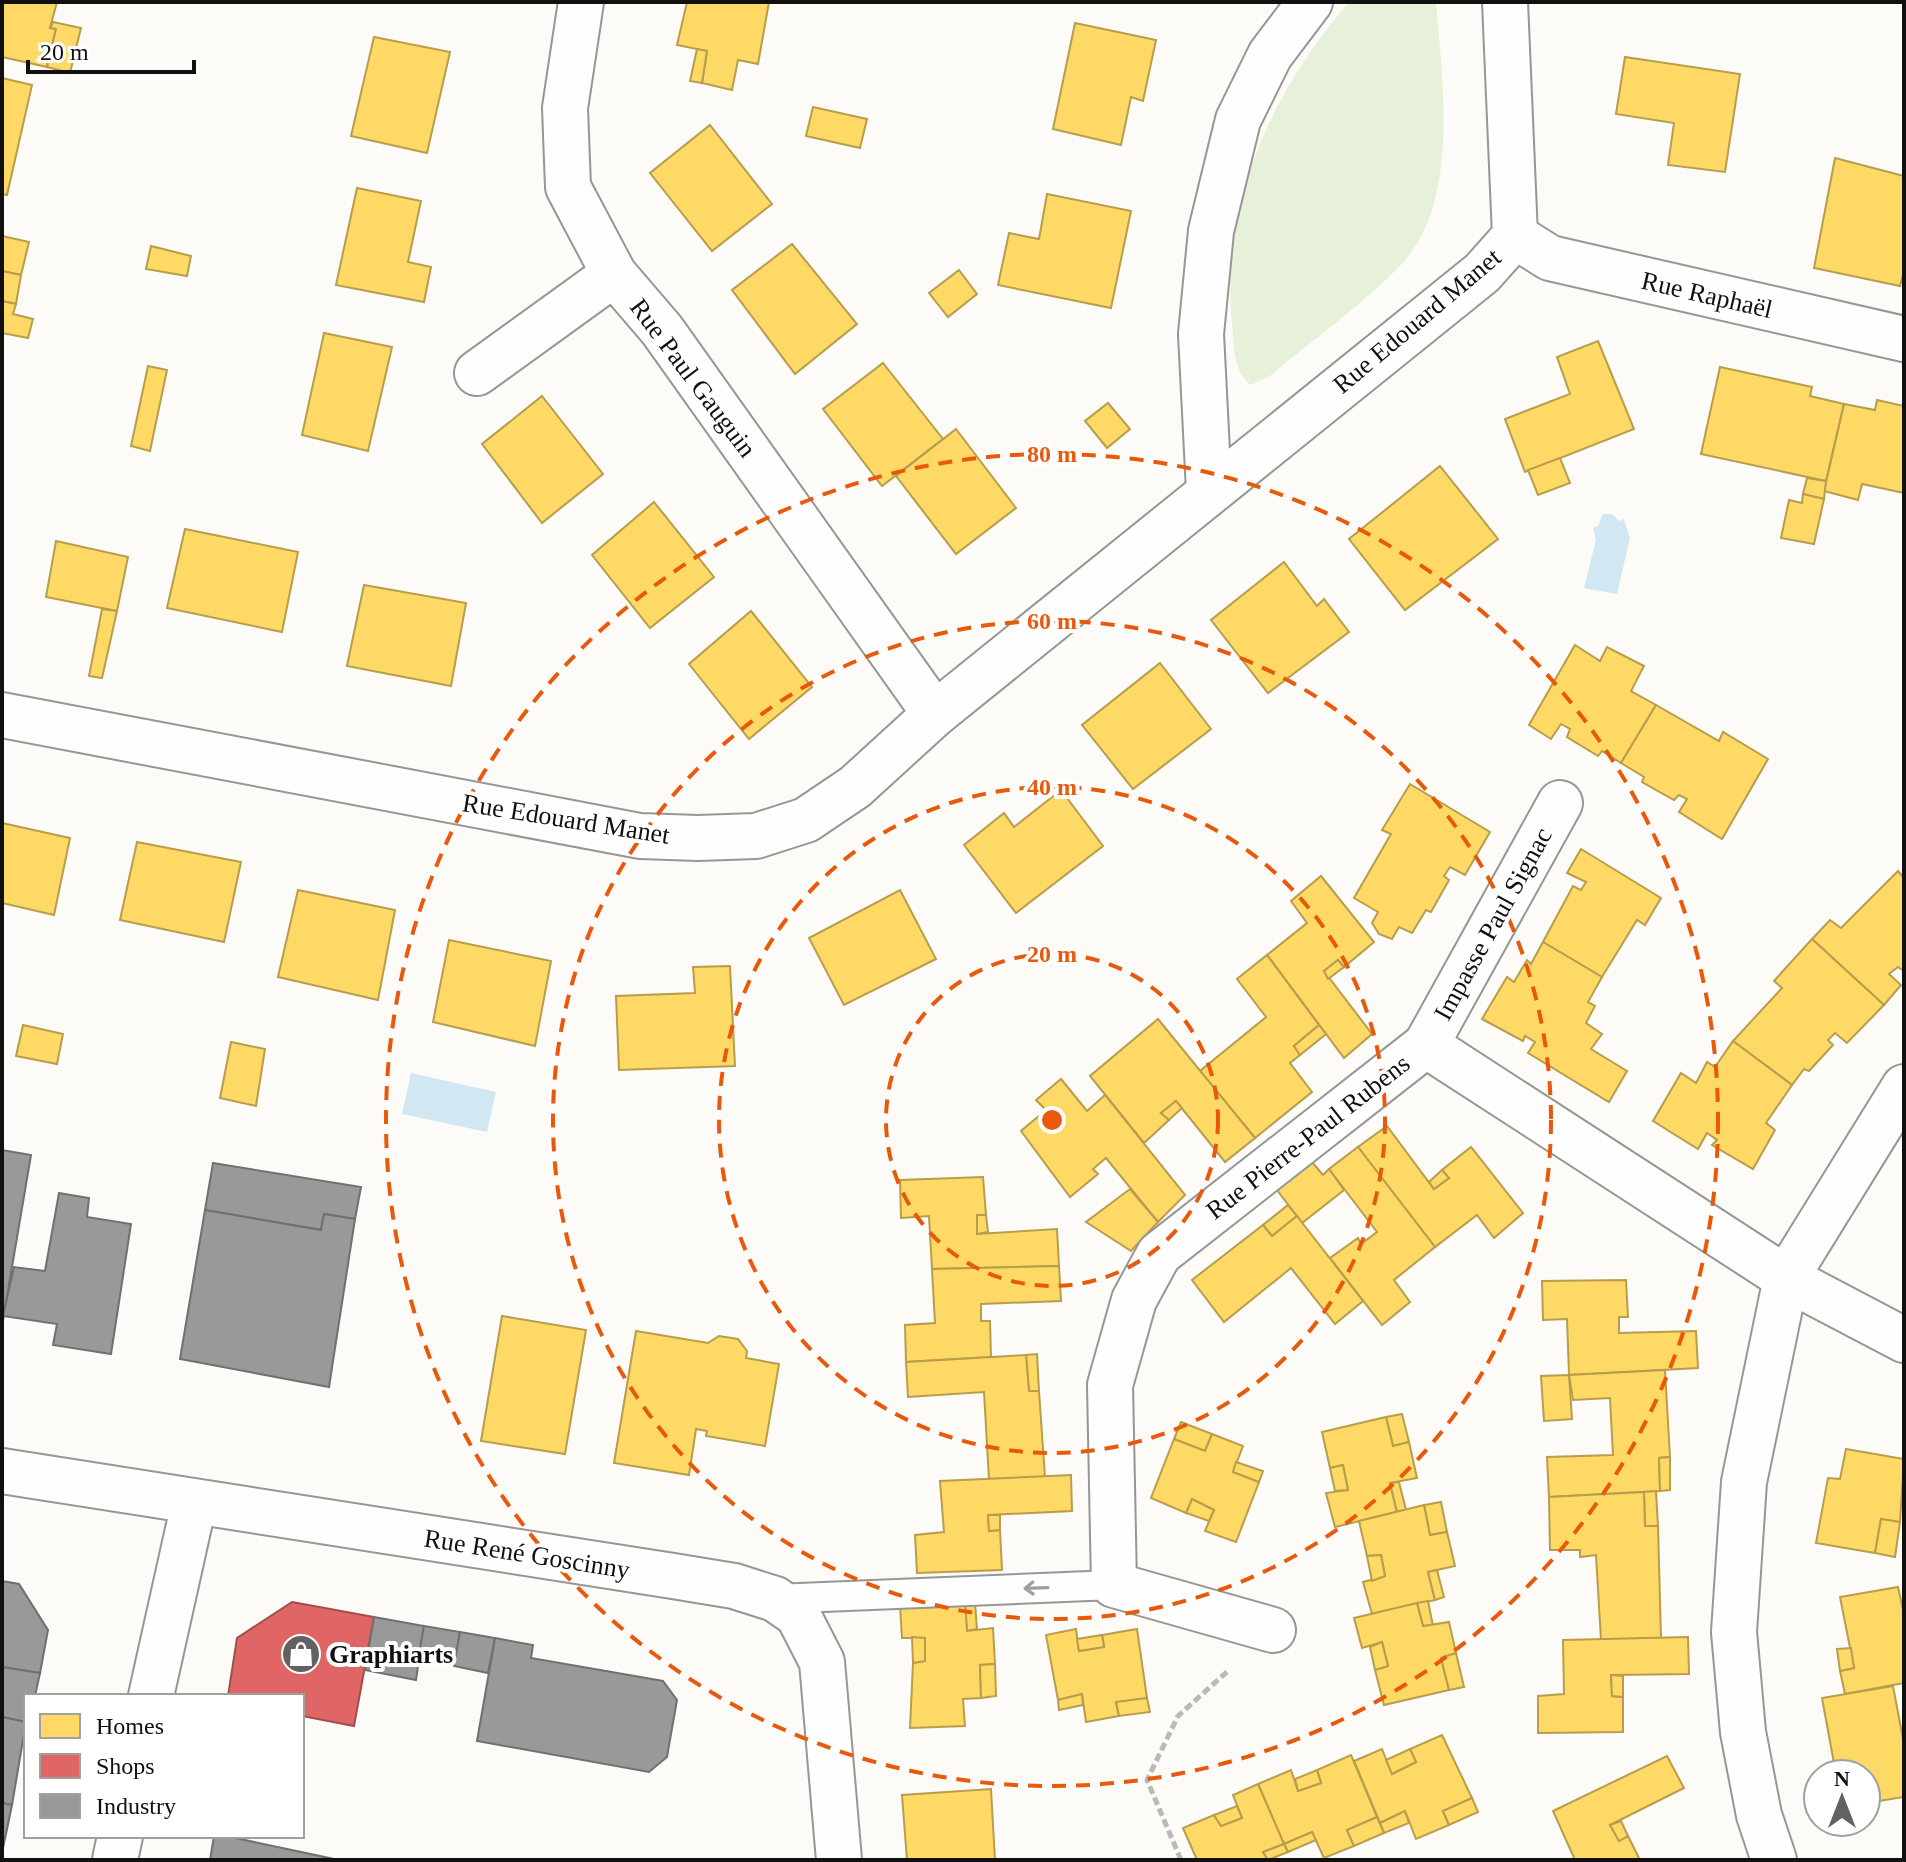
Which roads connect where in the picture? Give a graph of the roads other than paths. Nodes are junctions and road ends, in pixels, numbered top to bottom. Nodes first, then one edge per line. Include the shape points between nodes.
1 (581, 2) edge
2 (1310, 2) edge
3 (1505, 2) edge
4 (1515, 236) junction
5 (614, 274) junction
6 (1904, 339) edge
7 (477, 373) dead end
8 (1209, 491) junction
9 (935, 714) junction
10 (2, 715) edge
11 (1560, 803) dead end
12 (1426, 1045) junction
13 (1904, 1087) edge
14 (1786, 1278) junction
15 (1904, 1340) edge
16 (2, 1471) edge
17 (194, 1503) junction
18 (1114, 1585) junction
19 (775, 1599) junction
20 (1273, 1630) road end
21 (151, 1694) edge
22 (120, 1838) edge
23 (115, 1860) edge
24 (839, 1860) edge
25 (1774, 1860) edge

1 - 5 street, Rue Paul Gauguin via 565,108 568,187
2 - 8 street via 1270,55 1238,120 1211,231 1201,334
3 - 4 street, Rue Edouard Manet
4 - 6 street, Rue Raphaël via 1550,258
4 - 8 street, Rue Edouard Manet via 1482,273
5 - 7 street
5 - 9 street, Rue Paul Gauguin via 662,330
8 - 9 street, Rue Edouard Manet
9 - 10 street, Rue Edouard Manet via 855,787 806,820 756,836 698,838 640,836
11 - 12 street, Impasse Paul Signac
12 - 14 street, Rue Pierre-Paul Rubens
12 - 18 street, Rue Pierre-Paul Rubens via 1159,1254 1134,1300 1110,1385
13 - 14 street
14 - 15 street, Rue Pierre-Paul Rubens
14 - 25 street via 1744,1482 1734,1632 1743,1732
16 - 17 street, Rue René Goscinny
17 - 19 street, Rue René Goscinny via 688,1578
17 - 21 street
18 -> 19 lane
18 - 20 street
19 - 24 street, Rue René Goscinny via 798,1615 822,1662
22 - 23 street

